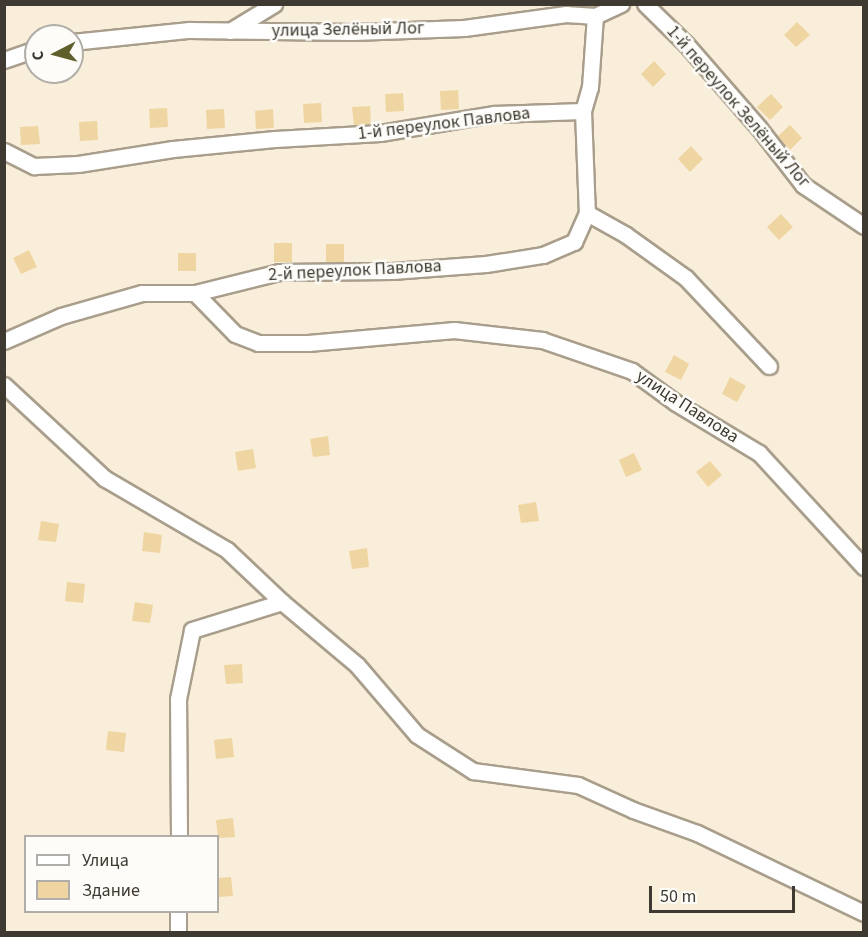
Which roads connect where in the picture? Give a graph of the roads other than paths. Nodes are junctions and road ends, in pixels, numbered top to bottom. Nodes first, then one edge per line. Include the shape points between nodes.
1 (274, 4) edge
2 (621, 4) edge
3 (645, 4) edge
4 (595, 16) junction
5 (230, 31) junction
6 (84, 41) edge
7 (24, 53) edge
8 (4, 60) edge
9 (583, 111) junction
10 (4, 151) edge
11 (587, 213) junction
12 (864, 226) edge
13 (195, 293) junction
14 (4, 341) edge
15 (769, 366) dead end
16 (4, 385) edge
17 (864, 567) edge
18 (282, 602) junction
19 (179, 835) edge
20 (178, 913) edge
21 (864, 913) edge
22 (178, 933) edge

1 - 5 street
2 - 4 street, улица Зелёный Лог
3 - 12 street, 1-й переулок Зелёный Лог via 686,44 803,185
4 - 5 street, улица Зелёный Лог via 566,14 464,28
4 - 9 street via 590,87
5 - 6 street, улица Зелёный Лог via 189,30
7 - 8 street
9 - 10 street, 1-й переулок Павлова via 494,114 380,133 173,149 78,164 34,166
9 - 11 street
11 - 13 street, 2-й переулок Павлова via 574,242 543,255 392,271 279,272
11 - 15 street via 626,235 686,278
13 - 14 street, 2-й переулок Павлова via 142,293 61,316
13 - 17 street, улица Павлова via 235,334 258,342 308,343 454,330 542,340 632,370 676,403 759,453
16 - 18 street via 104,478 227,550
18 - 19 street via 192,630 178,699
18 - 21 street via 357,665 417,735 473,771 578,785 697,833
20 - 22 street

